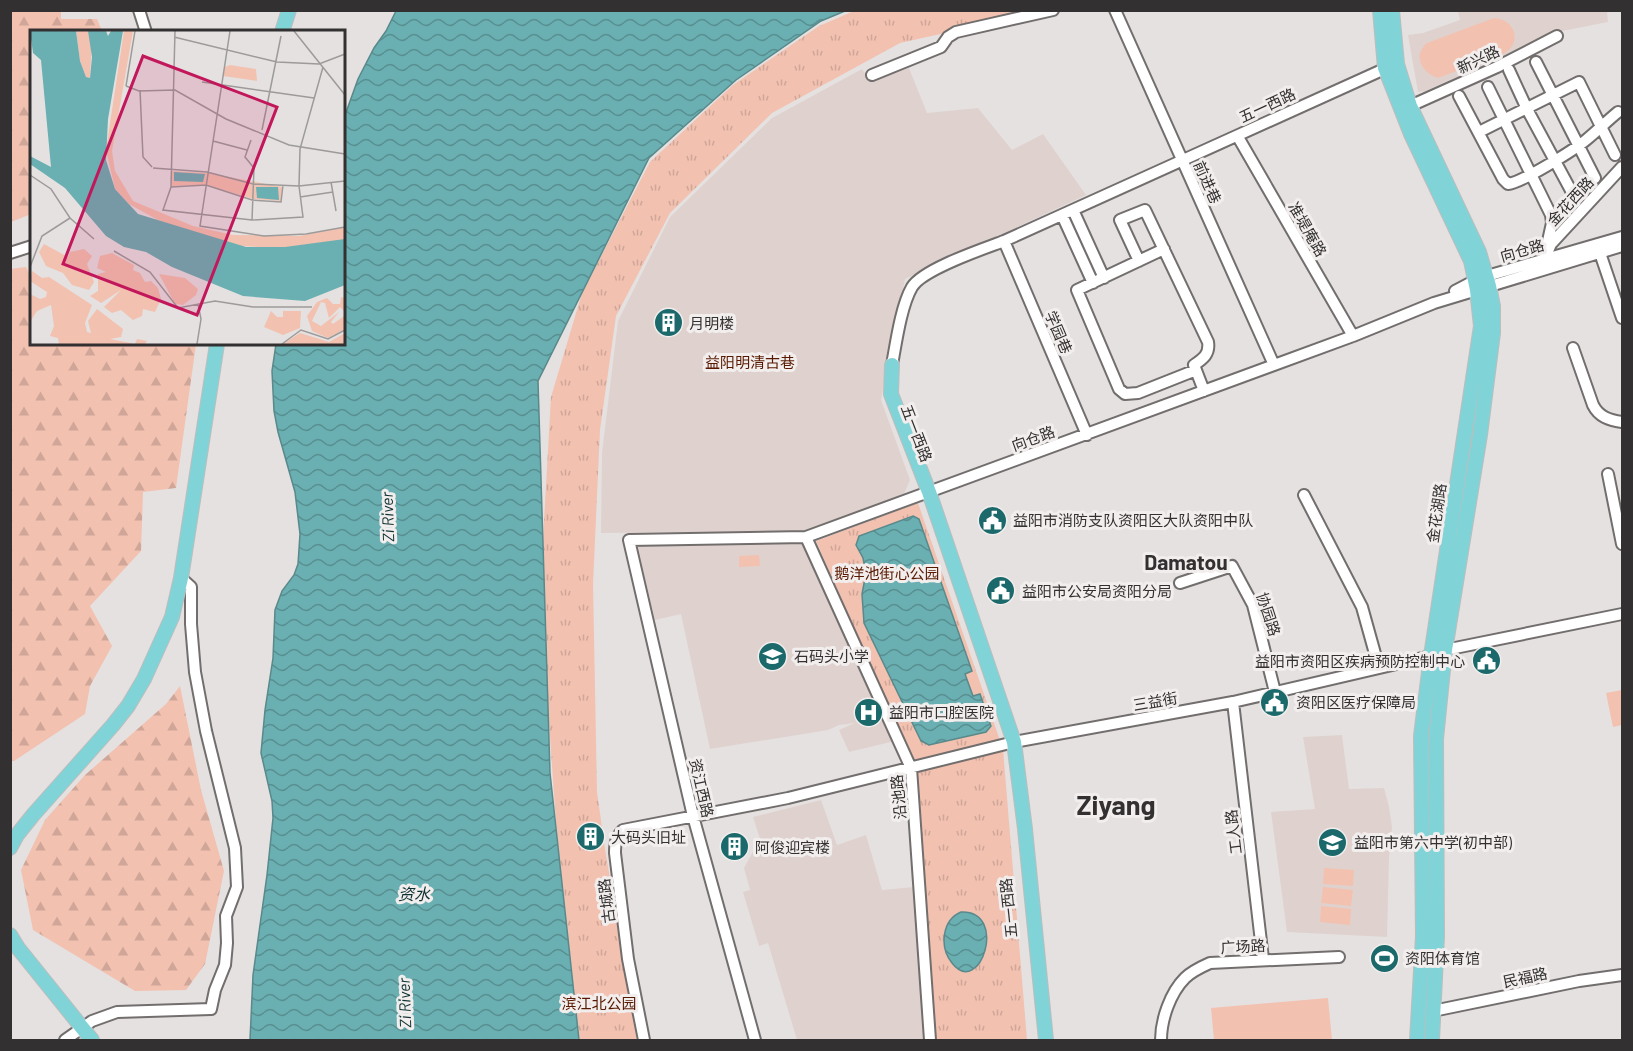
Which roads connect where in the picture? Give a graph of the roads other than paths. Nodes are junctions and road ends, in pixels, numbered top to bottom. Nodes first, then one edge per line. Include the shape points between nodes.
1 (139, 10) edge
2 (289, 10) edge
3 (1053, 10) edge
4 (1115, 10) edge
5 (1380, 10) edge
6 (1392, 10) edge
7 (145, 30) edge
8 (283, 30) edge
9 (1557, 36) dead end
10 (1536, 62) dead end
11 (1391, 66) junction
12 (1509, 70) dead end
13 (872, 75) dead end
14 (1488, 87) dead end
15 (1459, 96) dead end
16 (1553, 96) junction
17 (1410, 106) junction
18 (1527, 109) junction
19 (1618, 112) dead end
20 (1504, 120) junction
21 (1601, 127) junction
22 (1479, 132) junction
23 (1238, 137) junction
24 (1578, 146) junction
25 (1615, 155) dead end
26 (1182, 160) junction
27 (1554, 160) junction
28 (1623, 167) edge
29 (1531, 174) junction
30 (1595, 178) dead end
31 (1575, 198) dead end
32 (1068, 212) junction
33 (1623, 237) edge
34 (1004, 241) junction
35 (1623, 246) edge
36 (30, 247) edge
37 (1164, 249) junction
38 (10, 253) edge
39 (1600, 253) junction
40 (1544, 260) junction
41 (1139, 261) junction
42 (1104, 278) junction
43 (1093, 283) junction
44 (1482, 283) junction
45 (1623, 318) edge
46 (1353, 336) junction
47 (217, 345) edge
48 (1573, 348) dead end
49 (892, 365) joint
50 (1274, 365) junction
51 (1196, 370) junction
52 (1204, 391) junction
53 (1623, 422) edge
54 (1087, 435) junction
55 (1608, 474) dead end
56 (926, 493) junction
57 (1304, 495) dead end
58 (806, 537) junction
59 (629, 540) joint
60 (1623, 544) edge
61 (181, 578) junction
62 (1180, 583) dead end
63 (1623, 614) edge
64 (1445, 650) junction
65 (1431, 656) junction
66 (1379, 668) junction
67 (1275, 692) junction
68 (1233, 702) junction
69 (1011, 743) junction
70 (911, 768) junction
71 (693, 816) junction
72 (10, 848) edge
73 (10, 935) edge
74 (1339, 957) dead end
75 (1263, 959) junction
76 (1623, 975) edge
77 (1434, 1011) junction
78 (82, 1027) junction
79 (65, 1041) edge
80 (92, 1041) edge
81 (644, 1041) edge
82 (756, 1041) edge
83 (930, 1041) edge
84 (1038, 1041) edge
85 (1046, 1041) edge
86 (1161, 1041) edge
87 (1418, 1041) edge
88 (1432, 1041) edge

1 - 7 street
2 - 8 main road
3 - 13 street via 957,32 941,47
4 - 26 street, 前进巷
5 - 11 main road, 金花湖路
6 - 11 main road
9 - 17 street, 新兴路
10 - 16 street
11 - 17 main road
11 - 23 street, 五一西路
11 - 44 main road, 金花湖路 via 1411,134
12 - 18 street
14 - 20 street
15 - 22 street
16 - 18 street
16 - 21 street via 1579,82
16 - 24 street
17 - 44 main road via 1479,252
18 - 20 street
18 - 27 street
19 - 21 street
20 - 22 street
20 - 29 street
21 - 24 street
21 - 25 street
22 - 29 street via 1503,179 1514,183
23 - 26 street, 五一西路
23 - 46 street, 准堤庵路
24 - 27 street
24 - 30 street
26 - 32 street, 五一西路
26 - 50 street, 前进巷
27 - 29 street
27 - 31 street
28 - 40 street, 金花西路 via 1551,244
29 - 40 street via 1551,215
32 - 34 street, 五一西路
32 - 42 street
32 - 43 street
33 - 40 street, 向仓路
34 - 49 street, 五一西路 via 938,268 913,285
34 - 54 street, 学园巷
35 - 39 street, 向仓路
36 - 38 street
37 - 41 street
37 - 41 street via 1145,210 1120,220
37 - 51 street via 1208,342 1208,353 1194,365
39 - 44 street, 向仓路
39 - 45 street
40 - 44 street, 向仓路
41 - 42 street
42 - 43 street
43 - 51 street via 1077,290 1119,389 1125,394 1138,393
44 - 46 street, 向仓路
44 - 64 main road via 1493,306 1494,333
44 - 65 main road, 金花湖路 via 1481,326
46 - 50 street, 向仓路
47 - 61 main road
48 - 53 street via 1597,412
49 - 56 main road, 五一西路 via 888,403
50 - 52 street, 向仓路
51 - 52 street
52 - 54 street, 向仓路
54 - 56 street, 向仓路
55 - 60 street
56 - 58 street, 向仓路
56 - 69 main road, 五一西路
57 - 66 street via 1362,608
58 - 59 street, 向仓路
58 - 70 street, 沿池路
59 - 71 street, 资江西路
61 - 72 main road via 172,617 128,706 33,815
61 - 78 street via 191,587 195,672 235,849 237,887 226,916 225,965 210,1009 117,1012
62 - 67 street, 协园路 via 1232,566 1253,605
63 - 64 street, 三益街
64 - 65 street, 三益街
64 - 77 main road via 1436,739
65 - 66 street, 三益街
65 - 87 main road, 金花湖路 via 1421,736 1423,936
66 - 67 street, 三益街
67 - 68 street, 三益街
68 - 69 street, 三益街
68 - 75 street, 工人路
69 - 70 street, 三益街
69 - 84 main road, 五一西路
69 - 85 main road via 1026,829
70 - 71 street, 三益街
70 - 83 street, 沿池路
71 - 81 street, 古城路 via 623,830 615,844 628,959
71 - 82 street, 资江西路
73 - 78 main road
74 - 75 street, 广场路
75 - 86 street, 广场路 via 1210,963 1195,970 1175,991 1164,1018
76 - 77 street, 民福路
77 - 88 main road
78 - 79 street
78 - 80 main road

